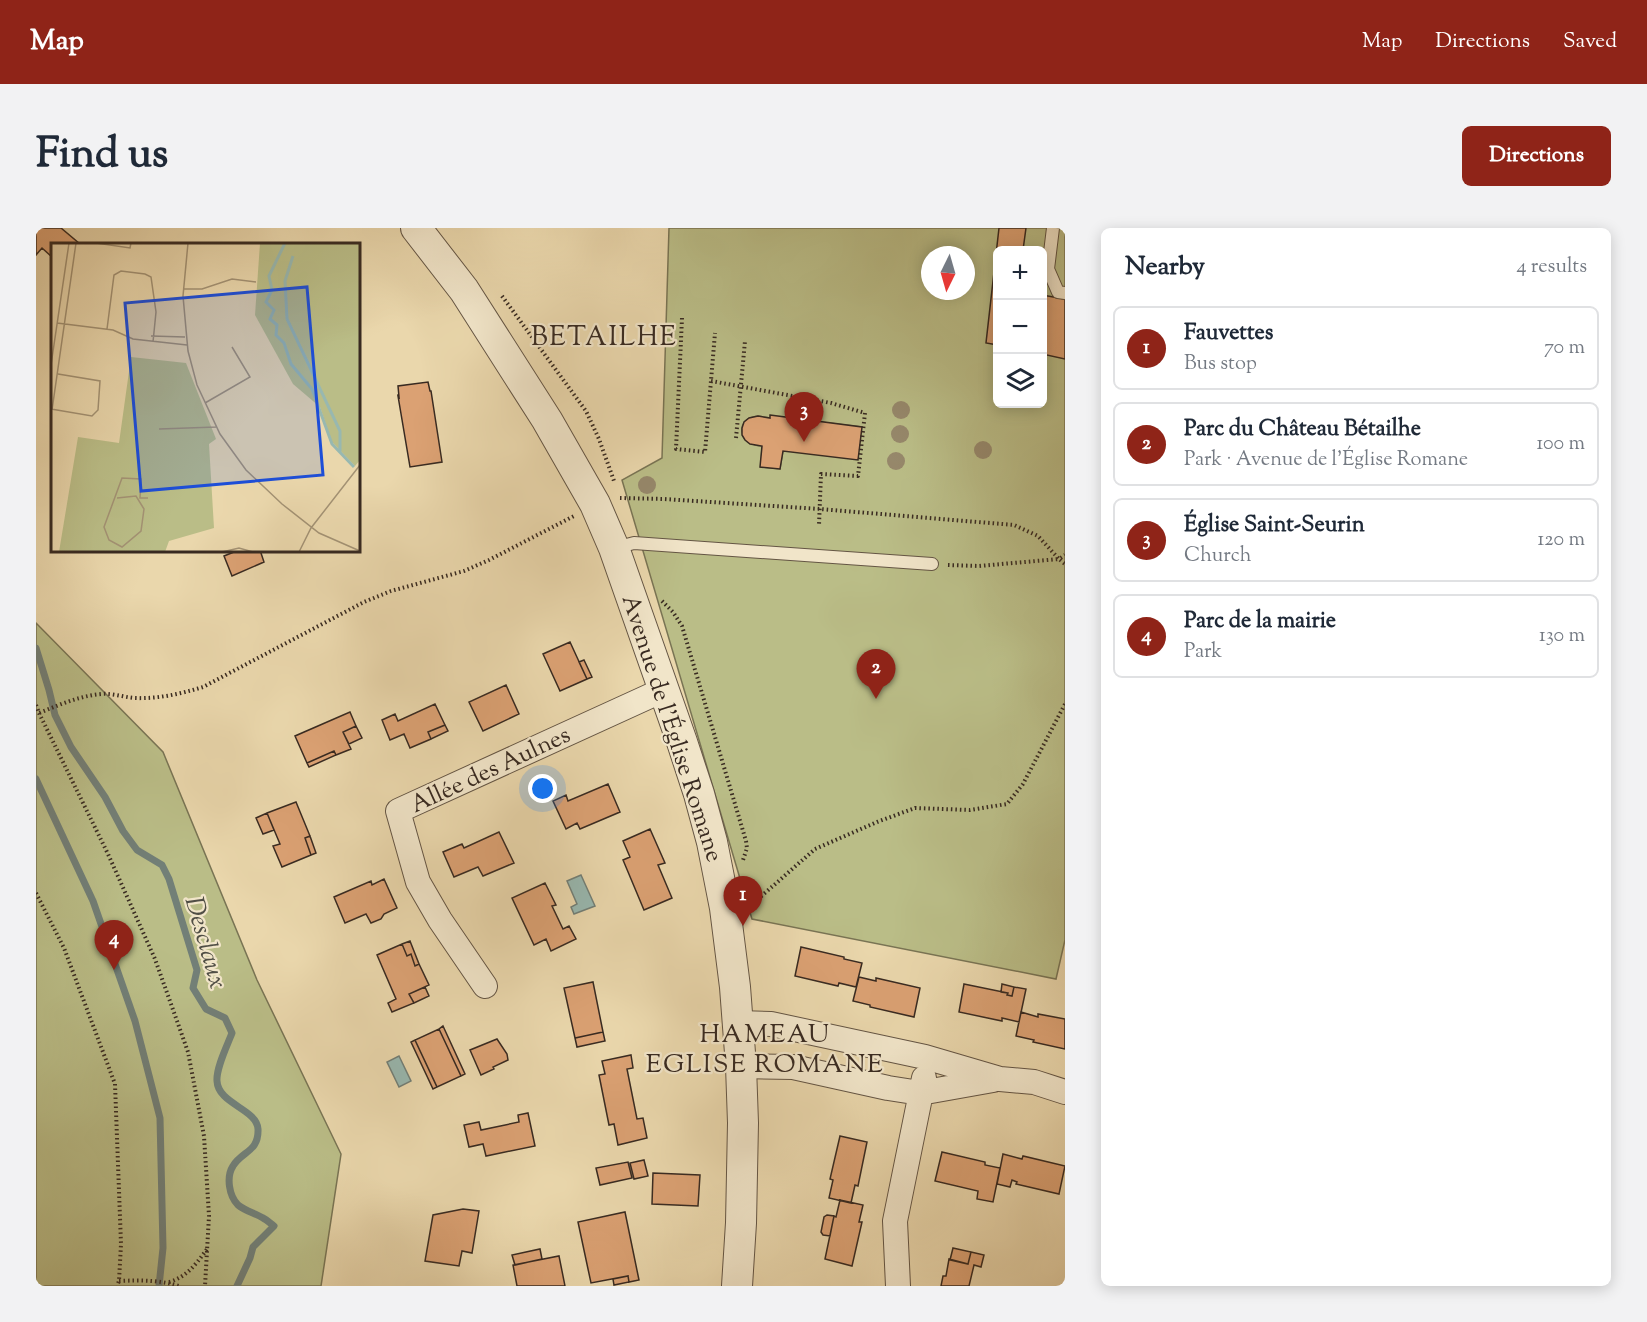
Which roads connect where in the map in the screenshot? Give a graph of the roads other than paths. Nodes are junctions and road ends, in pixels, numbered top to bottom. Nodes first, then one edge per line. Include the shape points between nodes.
1 (416, 228) edge
2 (1053, 228) edge
3 (1065, 293) edge
4 (614, 548) junction
5 (932, 564) road end
6 (663, 690) junction
7 (485, 986) dead end
8 (737, 1023) junction
9 (925, 1057) junction
10 (741, 1066) junction
11 (1000, 1079) junction
12 (1065, 1092) edge
13 (920, 1093) junction
14 (737, 1286) edge
15 (898, 1286) edge

1 - 4 street, Avenue de l'Église Romane via 464,290 547,420 608,501
2 - 3 lane via 1048,269 1058,292
4 - 5 lane via 634,543
4 - 6 street, Avenue de l'Église Romane
6 - 7 street, Allée des Aulnes via 398,811 418,882
6 - 8 street, Avenue de l'Église Romane via 712,842 725,908
8 - 9 street via 771,1024
8 - 10 street, Avenue de l'Église Romane
9 - 11 street
9 - 13 street
10 - 13 street via 793,1067
10 - 14 street, Avenue de l'Église Romane via 743,1123
11 - 12 street via 1034,1082
11 - 13 street
13 - 15 street via 895,1221

